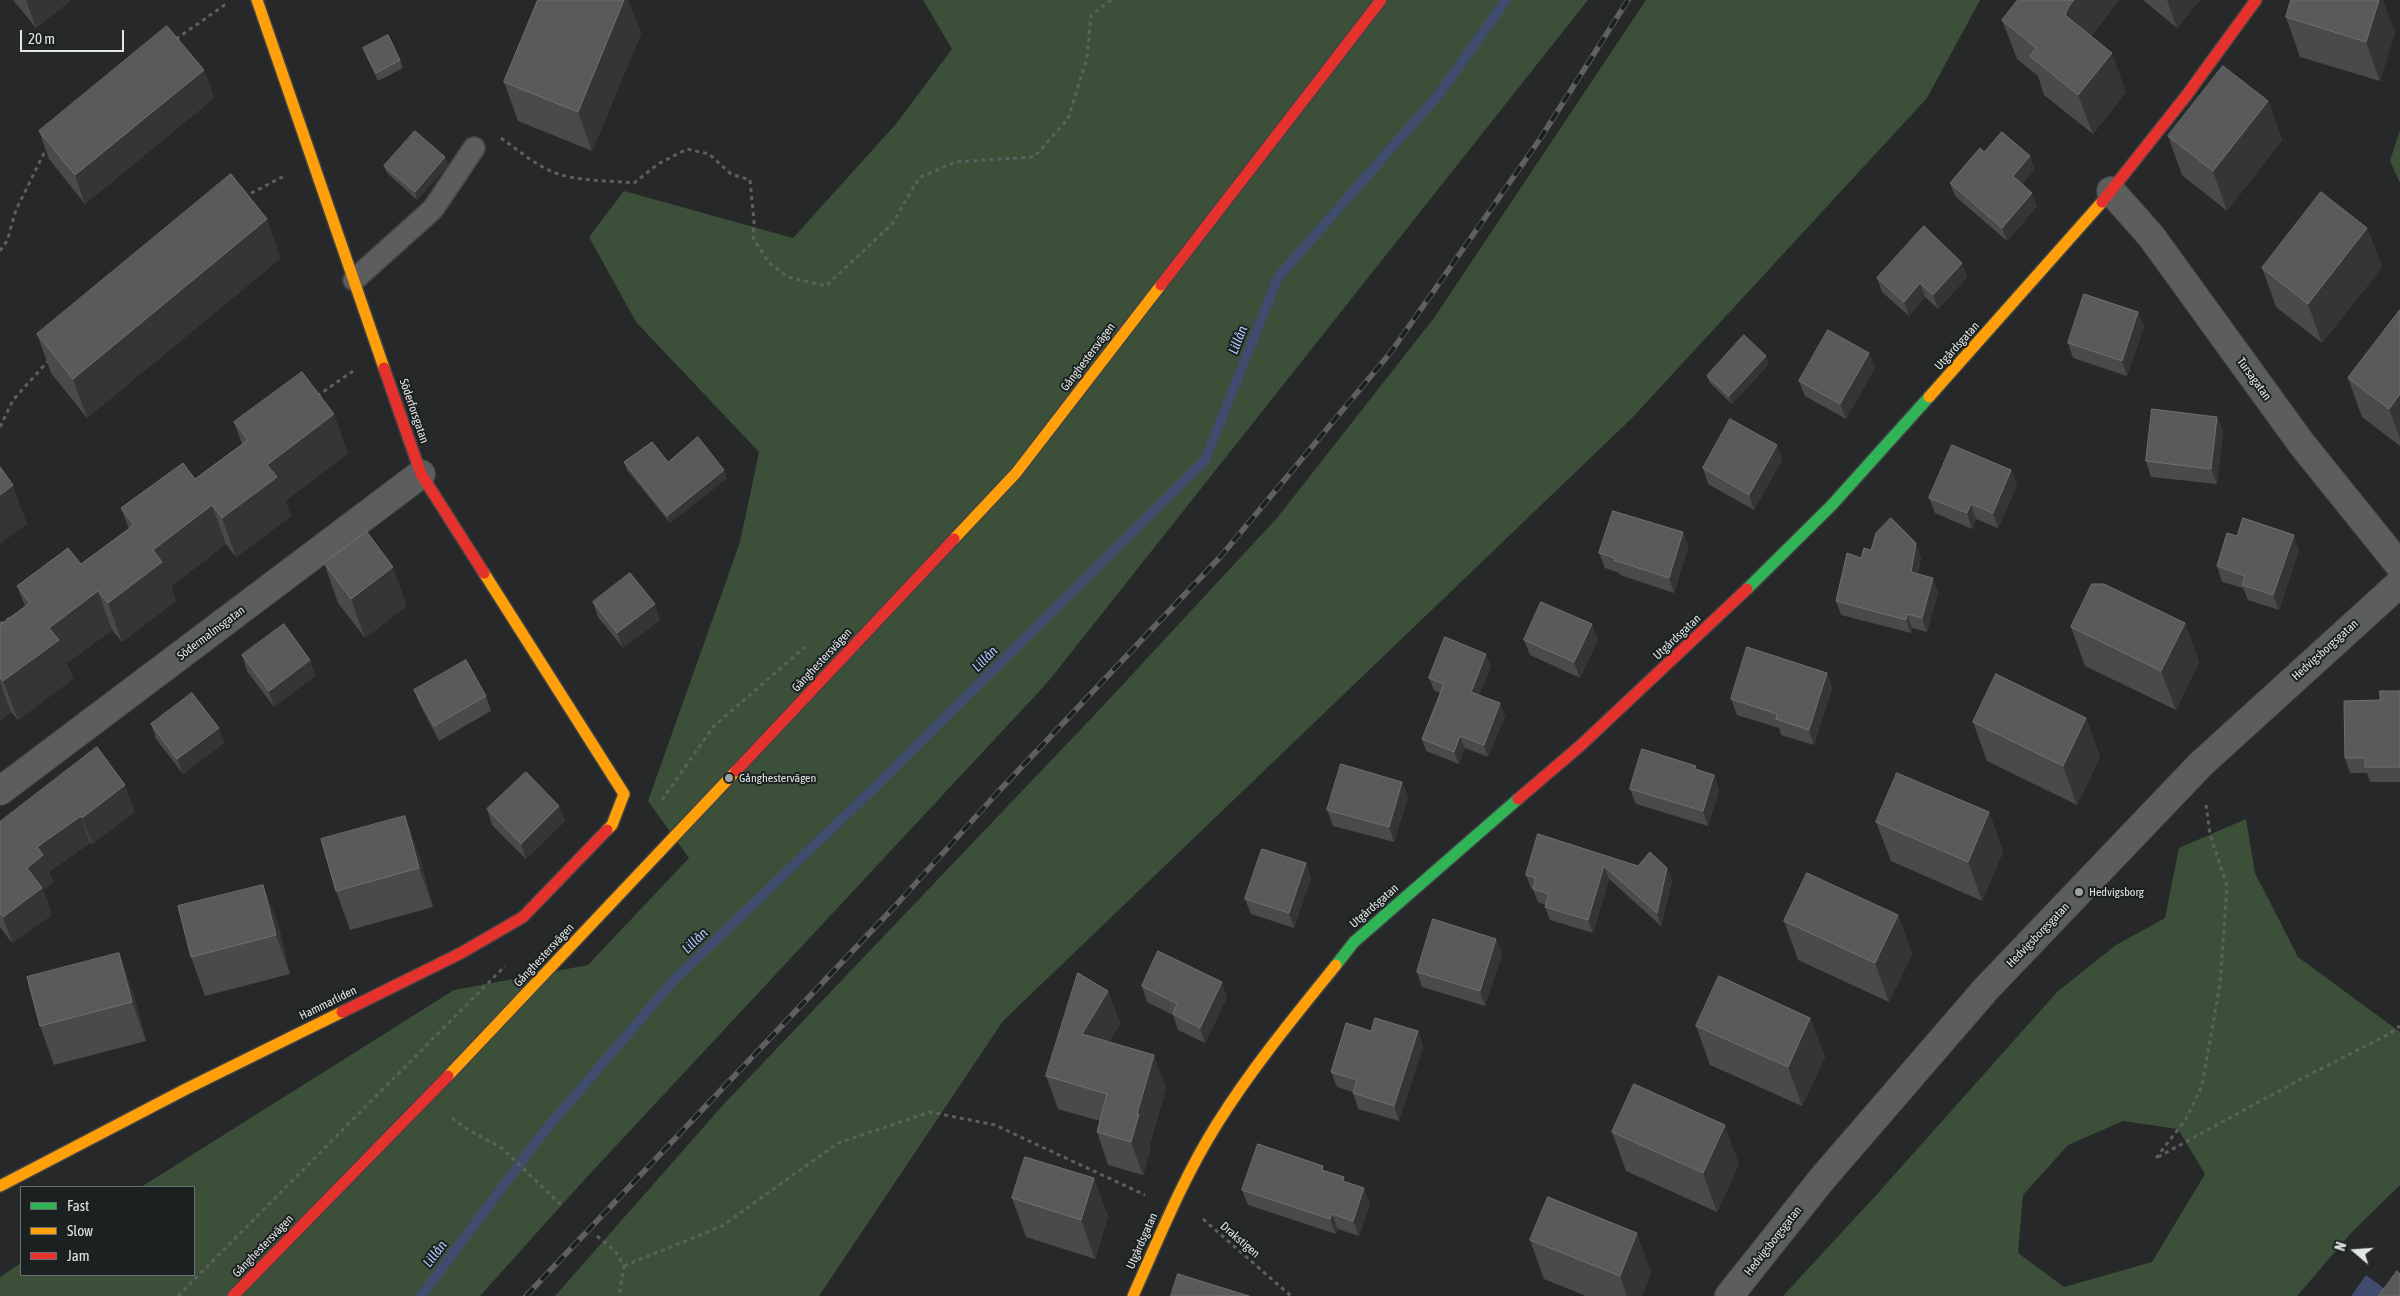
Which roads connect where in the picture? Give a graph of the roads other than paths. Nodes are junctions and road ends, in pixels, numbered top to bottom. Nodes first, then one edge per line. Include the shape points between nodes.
1 (257, 0) edge
2 (1381, 0) edge
3 (2256, 0) edge
4 (474, 148) road end
5 (2111, 191) junction
6 (354, 280) junction
7 (421, 474) junction
8 (2400, 566) edge
9 (2400, 583) edge
10 (0, 791) edge
11 (624, 794) joint
12 (0, 1186) edge
13 (233, 1296) edge
14 (1133, 1296) edge
15 (1729, 1296) edge

1 - 6 street, Söderforsgatan
2 - 13 street, Gånghestersvägen via 1016,473 486,1036
3 - 5 street, Utgårdsgatan
4 - 6 lane via 433,209
5 - 8 street, Tursagatan via 2151,236 2300,443
5 - 14 street, Utgårdsgatan via 1831,506 1726,610 1580,746 1354,942 1263,1056 1216,1125 1172,1208
6 - 7 street, Söderforsgatan
7 - 10 street, Södermalmsgatan
7 - 11 street, Söderforsgatan
9 - 15 street, Hedvigsborgsgatan via 2201,764 1986,989 1822,1179
11 - 12 street, Hammarliden via 612,825 523,917 461,953 186,1089

